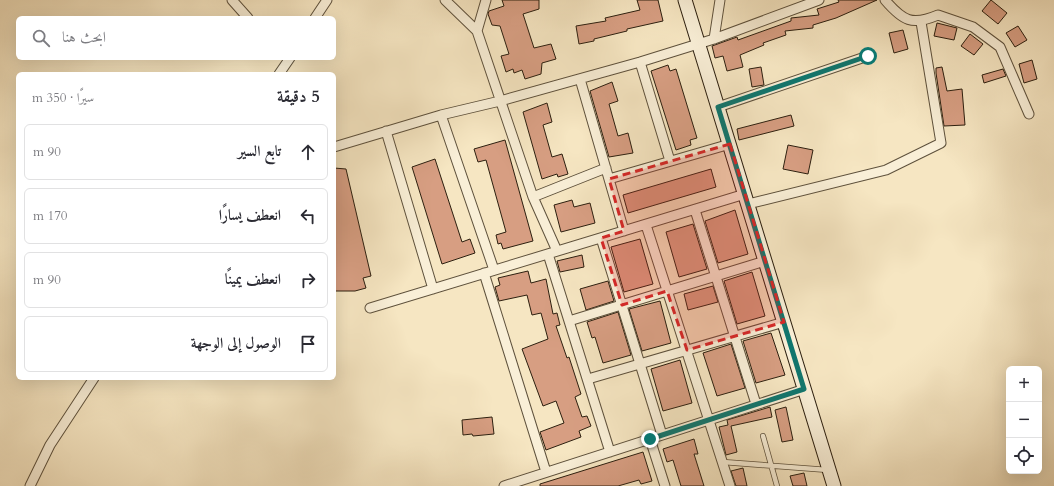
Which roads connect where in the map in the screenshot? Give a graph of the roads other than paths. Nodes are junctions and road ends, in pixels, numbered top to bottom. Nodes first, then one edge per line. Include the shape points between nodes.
1 (232, 0) edge
2 (326, 0) edge
3 (445, 0) edge
4 (486, 0) edge
5 (685, 0) edge
6 (720, 0) edge
7 (816, 0) edge
8 (885, 0) edge
9 (246, 16) edge
10 (316, 16) edge
11 (921, 22) junction
12 (477, 31) junction
13 (714, 39) junction
14 (699, 43) junction
15 (868, 56) dead end
16 (286, 60) edge
17 (640, 62) junction
18 (280, 72) edge
19 (580, 79) junction
20 (500, 101) junction
21 (718, 107) junction
22 (1029, 114) dead end
23 (441, 115) junction
24 (386, 131) junction
25 (730, 144) junction
26 (336, 146) edge
27 (670, 161) junction
28 (606, 168) junction
29 (609, 179) junction
30 (533, 197) junction
31 (747, 199) junction
32 (695, 210) junction
33 (646, 224) junction
34 (624, 231) junction
35 (601, 238) junction
36 (553, 253) junction
37 (765, 261) junction
38 (494, 270) junction
39 (484, 273) junction
40 (716, 276) junction
41 (433, 289) junction
42 (667, 291) junction
43 (622, 305) junction
44 (370, 308) dead end
45 (569, 321) junction
46 (784, 322) junction
47 (735, 337) junction
48 (687, 350) junction
49 (640, 364) junction
50 (93, 380) edge
51 (588, 380) junction
52 (804, 389) junction
53 (756, 404) junction
54 (709, 419) junction
55 (662, 435) junction
56 (763, 436) dead end
57 (650, 439) junction
58 (610, 452) junction
59 (723, 462) junction
60 (772, 466) junction
61 (829, 470) junction
62 (546, 472) junction
63 (521, 483) edge
64 (30, 486) edge
65 (504, 486) edge
66 (663, 486) edge
67 (730, 486) edge
68 (777, 486) edge
69 (834, 486) edge

1 - 9 street
2 - 10 street
3 - 12 street
4 - 12 street
5 - 14 main road
6 - 13 street
7 - 13 street
8 - 11 street via 899,16
11 - 22 street via 938,15 973,27 1000,47
11 - 31 street via 941,143 886,170
12 - 20 street
13 - 14 street
14 - 17 street
14 - 21 main road
15 - 21 street
16 - 18 street
17 - 19 street
17 - 27 street
19 - 20 street
19 - 28 street
20 - 23 street
20 - 30 street
21 - 25 main road
23 - 24 street
23 - 38 street
24 - 26 street
24 - 41 street
25 - 27 street
25 - 31 main road
27 - 29 street
28 - 29 street
28 - 30 street
29 - 34 street
30 - 36 street
31 - 32 street
31 - 37 main road
32 - 33 street
32 - 40 street
33 - 34 street
33 - 42 street
34 - 35 street
35 - 36 street
35 - 43 street
36 - 38 street
36 - 45 street
37 - 40 street
37 - 46 main road
38 - 39 street
39 - 41 street
39 - 62 street
40 - 42 street
40 - 47 street
41 - 44 street
42 - 43 street
42 - 48 street
43 - 45 street
43 - 49 street
45 - 51 street
46 - 47 street
46 - 52 main road
47 - 48 street
47 - 53 street
48 - 49 street
48 - 54 street
49 - 51 street
49 - 55 street
50 - 64 street via 50,445
51 - 58 street
52 - 53 street
52 - 61 main road
53 - 54 street
54 - 55 street
54 - 59 street
55 - 57 street
56 - 60 lane
57 - 58 street
57 - 66 street
58 - 62 street
59 - 60 lane
59 - 67 street
60 - 61 lane
60 - 68 lane
61 - 69 main road
62 - 63 street
63 - 65 street

